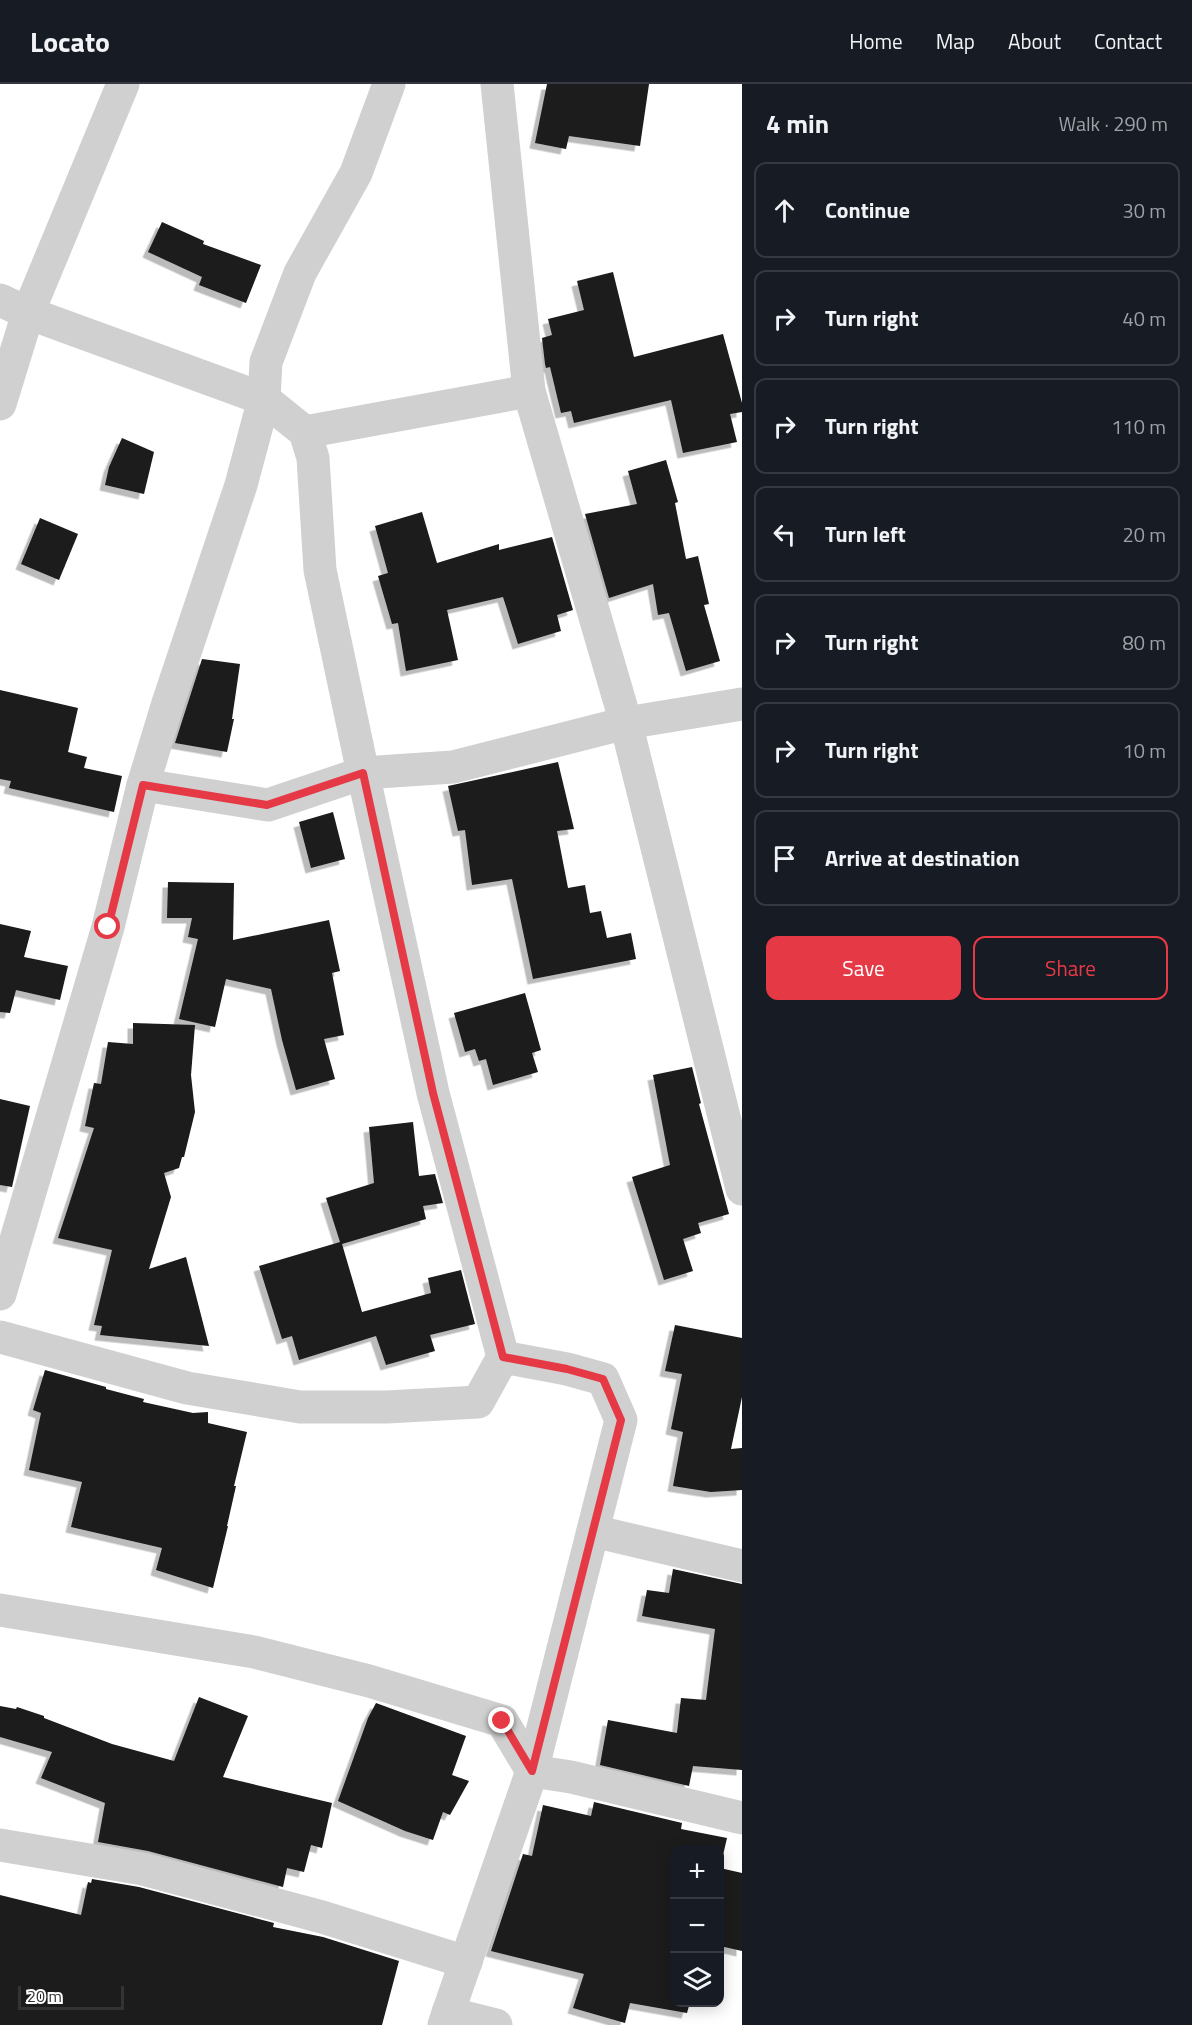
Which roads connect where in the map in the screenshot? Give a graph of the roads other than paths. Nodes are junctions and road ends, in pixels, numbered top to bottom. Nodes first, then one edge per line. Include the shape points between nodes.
1 (123, 84) edge
2 (389, 84) edge
3 (497, 84) edge
4 (14, 307) edge
5 (529, 391) junction
6 (264, 399) junction
7 (0, 404) edge
8 (305, 432) junction
9 (742, 704) edge
10 (626, 723) junction
11 (363, 773) junction
12 (143, 785) junction
13 (742, 1189) edge
14 (0, 1294) edge
15 (0, 1336) edge
16 (503, 1357) junction
17 (593, 1531) junction
18 (742, 1566) edge
19 (0, 1610) edge
20 (532, 1771) junction
21 (742, 1818) edge
22 (0, 1845) edge
23 (466, 1962) junction
24 (446, 2019) edge
25 (496, 2025) edge

1 - 4 street
2 - 6 street via 356,173 300,273 266,362
3 - 5 street
4 - 6 street
4 - 7 street
5 - 8 street
5 - 10 street
6 - 8 street
6 - 12 street via 241,484
8 - 11 street via 313,458 320,570
9 - 10 street
10 - 11 street via 453,767
10 - 13 street
11 - 12 street via 267,805
11 - 16 street via 433,1093
12 - 14 street via 108,927
15 - 16 street via 187,1388 300,1407 478,1402
16 - 17 street via 603,1379 621,1420
17 - 18 street
17 - 20 street
19 - 20 street via 254,1652 502,1721
20 - 21 street
20 - 23 street
22 - 23 street via 143,1869 322,1917
23 - 24 street
24 - 25 street

